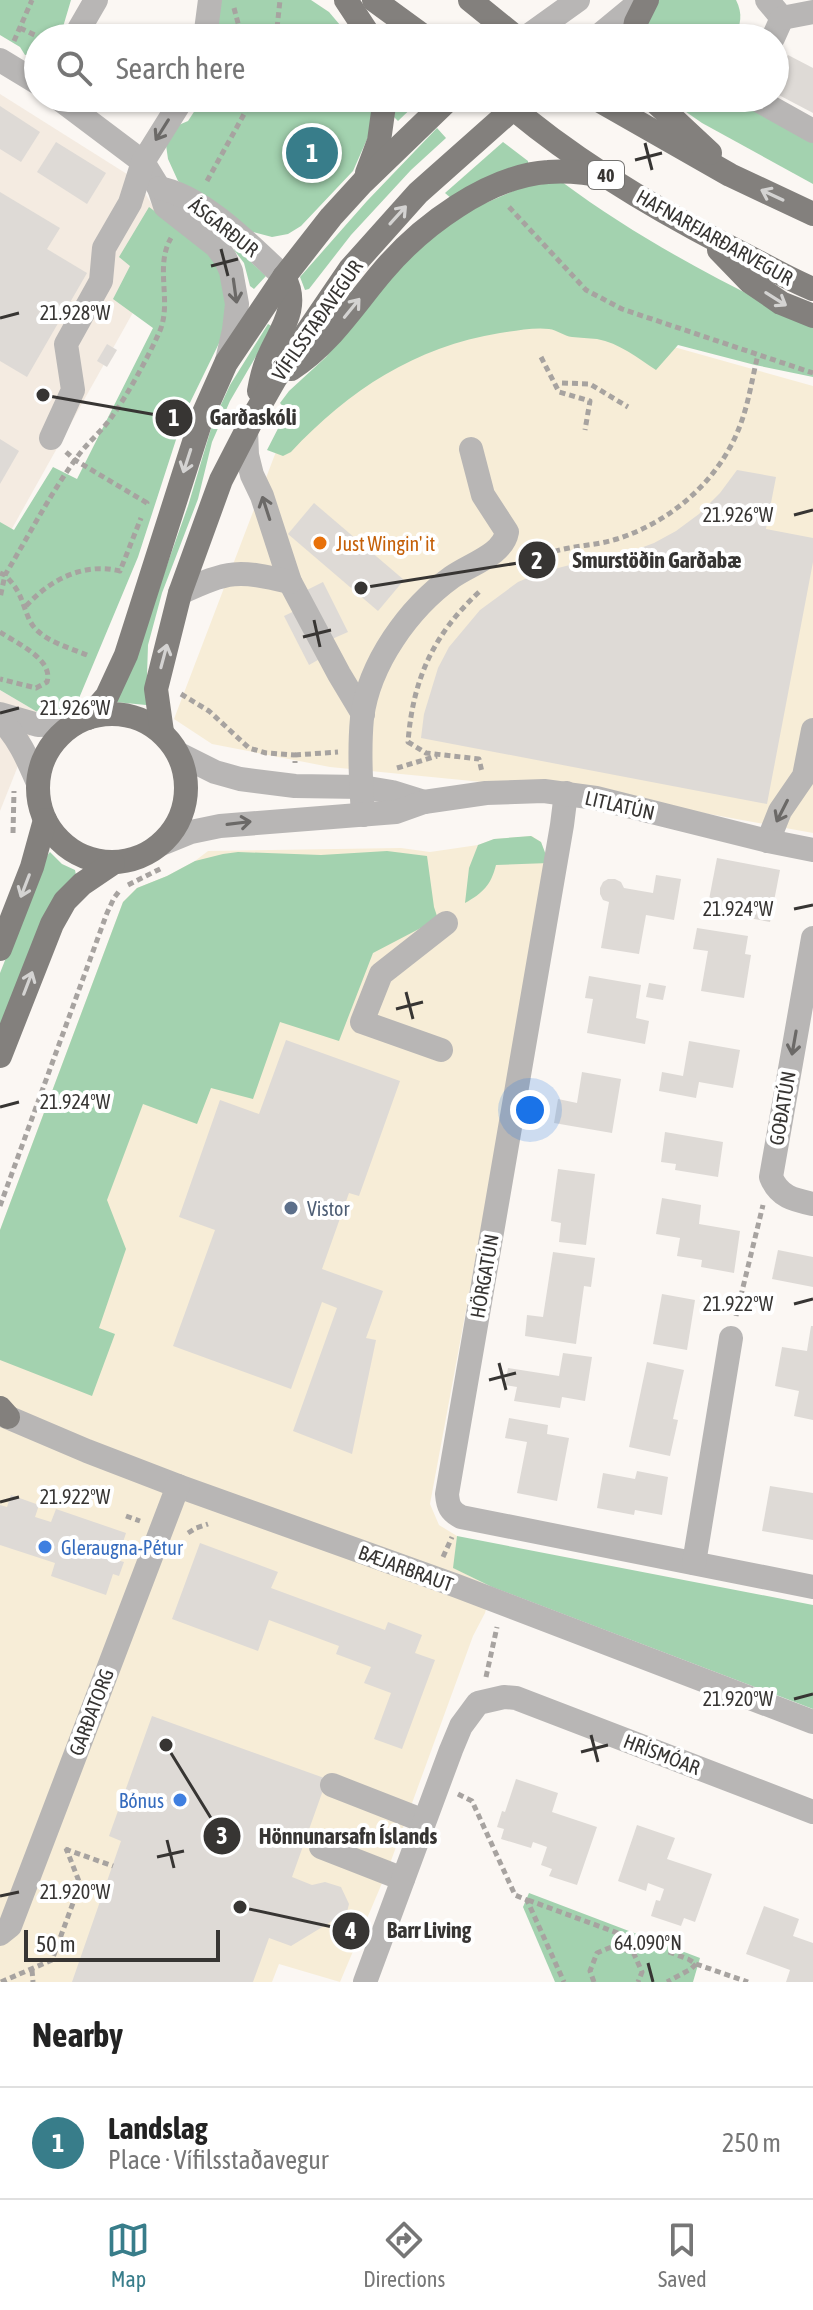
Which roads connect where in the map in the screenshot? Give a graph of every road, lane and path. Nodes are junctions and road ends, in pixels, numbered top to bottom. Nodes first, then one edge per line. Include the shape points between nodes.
1 (32, 0) edge
2 (96, 0) edge
3 (210, 0) edge
4 (235, 0) edge
5 (280, 0) edge
6 (346, 0) edge
7 (374, 0) edge
8 (470, 0) edge
9 (578, 0) edge
10 (645, 0) edge
11 (813, 12) edge
12 (774, 19) edge
13 (82, 24) edge
14 (207, 24) edge
15 (239, 24) edge
16 (277, 24) edge
17 (362, 24) edge
18 (407, 24) edge
19 (500, 24) edge
20 (545, 24) edge
21 (614, 24) edge
22 (636, 24) edge
23 (20, 28) junction
24 (24, 30) edge
25 (6, 53) edge
26 (24, 70) edge
27 (77, 112) edge
28 (174, 112) edge
29 (245, 112) edge
30 (383, 112) edge
31 (433, 112) edge
32 (502, 112) edge
33 (527, 112) edge
34 (620, 112) edge
35 (666, 112) edge
36 (779, 112) edge
37 (813, 131) edge
38 (143, 162) junction
39 (730, 175) junction
40 (609, 177) junction
41 (363, 182) junction
42 (159, 188) junction
43 (203, 189) dead end
44 (500, 198) dead end
45 (813, 214) edge
46 (175, 230) dead end
47 (703, 234) junction
48 (284, 277) junction
49 (813, 289) edge
50 (813, 316) edge
51 (758, 355) junction
52 (541, 357) dead end
53 (226, 363) junction
54 (813, 373) edge
55 (275, 379) junction
56 (562, 383) dead end
57 (628, 407) dead end
58 (250, 422) junction
59 (585, 430) dead end
60 (51, 438) joint
61 (471, 449) dead end
62 (75, 460) junction
63 (511, 570) dead end
64 (2, 574) edge
65 (290, 582) junction
66 (481, 590) dead end
67 (180, 593) junction
68 (0, 598) edge
69 (26, 606) junction
70 (0, 632) edge
71 (87, 655) dead end
72 (0, 679) edge
73 (363, 714) junction
74 (0, 717) edge
75 (81, 721) junction
76 (813, 730) edge
77 (162, 732) junction
78 (340, 752) dead end
79 (179, 754) junction
80 (295, 755) dead end
81 (438, 755) junction
82 (392, 769) dead end
83 (482, 775) dead end
84 (12, 779) dead end
85 (38, 783) junction
86 (362, 787) junction
87 (566, 793) junction
88 (424, 802) junction
89 (363, 815) junction
90 (45, 820) junction
91 (768, 841) junction
92 (12, 847) dead end
93 (813, 850) edge
94 (164, 855) junction
95 (113, 863) junction
96 (446, 923) dead end
97 (813, 938) edge
98 (0, 949) edge
99 (441, 1050) dead end
100 (0, 1056) edge
101 (771, 1177) junction
102 (813, 1204) edge
103 (0, 1206) edge
104 (731, 1338) joint
105 (2, 1414) edge
106 (178, 1486) junction
107 (694, 1563) junction
108 (813, 1587) edge
109 (497, 1627) dead end
110 (487, 1700) junction
111 (813, 1722) edge
112 (332, 1785) dead end
113 (437, 1786) junction
114 (813, 1812) edge
115 (424, 1821) junction
116 (70, 1837) dead end
117 (42, 1842) junction
118 (321, 1847) dead end
119 (66, 1850) junction
120 (113, 1866) dead end
121 (403, 1879) junction
122 (527, 1900) junction
123 (0, 1934) edge
124 (696, 1964) junction
125 (32, 1970) junction
126 (1, 1982) edge
127 (33, 1982) edge
128 (365, 1982) edge
129 (564, 1982) edge
130 (594, 1982) edge
131 (638, 1982) edge
132 (667, 1982) edge
133 (748, 1982) edge

1 - 23 path
2 - 13 street
3 - 14 street
4 - 15 path
5 - 16 path
6 - 17 main road
7 - 18 main road
8 - 19 main road
9 - 20 street
10 - 21 street
10 - 22 main road
11 - 12 street
23 - 24 path
23 - 25 path
25 - 26 street
27 - 38 street, ÁSGARÐUR
28 -> 38 street
29 - 43 path
30 - 41 main road via 379,141
31 - 41 main road
55 -> 32 main road, VÍFILSSTAÐAVEGUR via 350,269
33 - 40 main road, HAFNARFJARÐARVEGUR / 40
34 - 39 main road
35 - 39 main road
36 - 37 street
38 - 42 street, ÁSGARÐUR
38 - 60 street via 130,203 104,248 101,281 66,344 73,390
45 -> 39 main road
40 - 47 main road, HAFNARFJARÐARVEGUR / 40
55 -> 40 main road via 328,338 385,268 438,218 530,175 561,171
41 - 48 main road
42 - 48 street, ÁSGARÐUR via 194,202
42 -> 53 street, ÁSGARÐUR via 165,206 216,246 231,271 237,304
44 - 51 path via 586,290 622,309
46 - 62 path via 166,246 162,327 111,419
47 - 49 main road, HAFNARFJARÐARVEGUR / 40
47 -> 50 main road via 749,281
48 - 53 main road
48 - 58 main road via 289,309
51 - 54 path
51 - 63 path via 729,451 680,506 616,540 545,554
52 - 59 path via 559,392 590,401
53 -> 75 main road via 202,417 126,655 107,696
55 - 58 main road, VÍFILSSTAÐAVEGUR
56 - 57 path via 590,384
65 -> 58 street via 252,475 247,455
58 - 67 main road, VÍFILSSTAÐAVEGUR via 221,480
60 - 62 path
61 - 73 street via 483,495 507,532 505,540 436,589 409,618 381,663
62 - 64 path
62 - 69 path via 147,503 120,571 69,574
64 - 68 path
64 - 69 path
65 - 67 street via 240,572
65 - 73 street
66 - 81 path via 433,647 415,693 408,742
77 -> 67 main road, VÍFILSSTAÐAVEGUR via 156,689
69 - 71 path via 42,635
70 - 72 path via 40,659 49,676 36,688
73 - 86 street
74 - 75 street via 38,725
74 - 85 street via 24,750
75 - 77 main road, VÍFILSSTAÐAVEGUR via 127,715
75 - 85 main road via 49,749
76 -> 91 street via 804,776 780,811
77 - 79 main road, VÍFILSSTAÐAVEGUR
78 - 80 path
79 - 86 street, LITLATÚN via 240,779
79 - 94 main road, VÍFILSSTAÐAVEGUR via 186,801
81 - 82 path
81 - 83 path via 479,759
84 - 92 path
85 - 90 main road
86 - 88 street, LITLATÚN
86 - 89 street
87 - 88 street, LITLATÚN via 517,791
87 - 91 street, LITLATÚN
87 - 107 street, HÖRGATÚN via 447,1504 461,1517
88 - 89 street, LITLATÚN
94 -> 89 street, LITLATÚN via 191,832 220,826
90 - 95 main road via 73,852
90 -> 98 main road
91 - 93 street, LITLATÚN
94 - 95 main road
94 - 103 path via 114,898
100 -> 95 main road via 65,901
96 - 99 street via 381,974 362,1022
97 -> 101 street, GOÐATÚN
101 - 102 street via 783,1195
101 - 104 path
104 - 107 street
105 - 106 street, BÆJARBRAUT
106 - 111 street, BÆJARBRAUT
106 - 117 street, GARÐATORG
107 - 108 street, HÖRGATÚN
109 - 110 path via 484,1685
110 - 113 street via 478,1703 461,1726
110 - 114 street, HRÍSMÓAR via 516,1698
112 - 115 street
113 - 115 street
113 - 122 path via 472,1801 515,1895
115 - 121 street
116 - 119 path
117 - 119 path
117 - 123 street, GARÐATORG via 10,1926
118 - 121 street
119 - 120 path
119 - 125 path via 80,1884 52,1960
121 - 128 street
122 - 124 path
122 - 129 path
124 - 132 path
124 - 133 path
125 - 126 path
125 - 127 path
130 - 131 path via 590,1971 597,1953 616,1945 634,1954 642,1972

